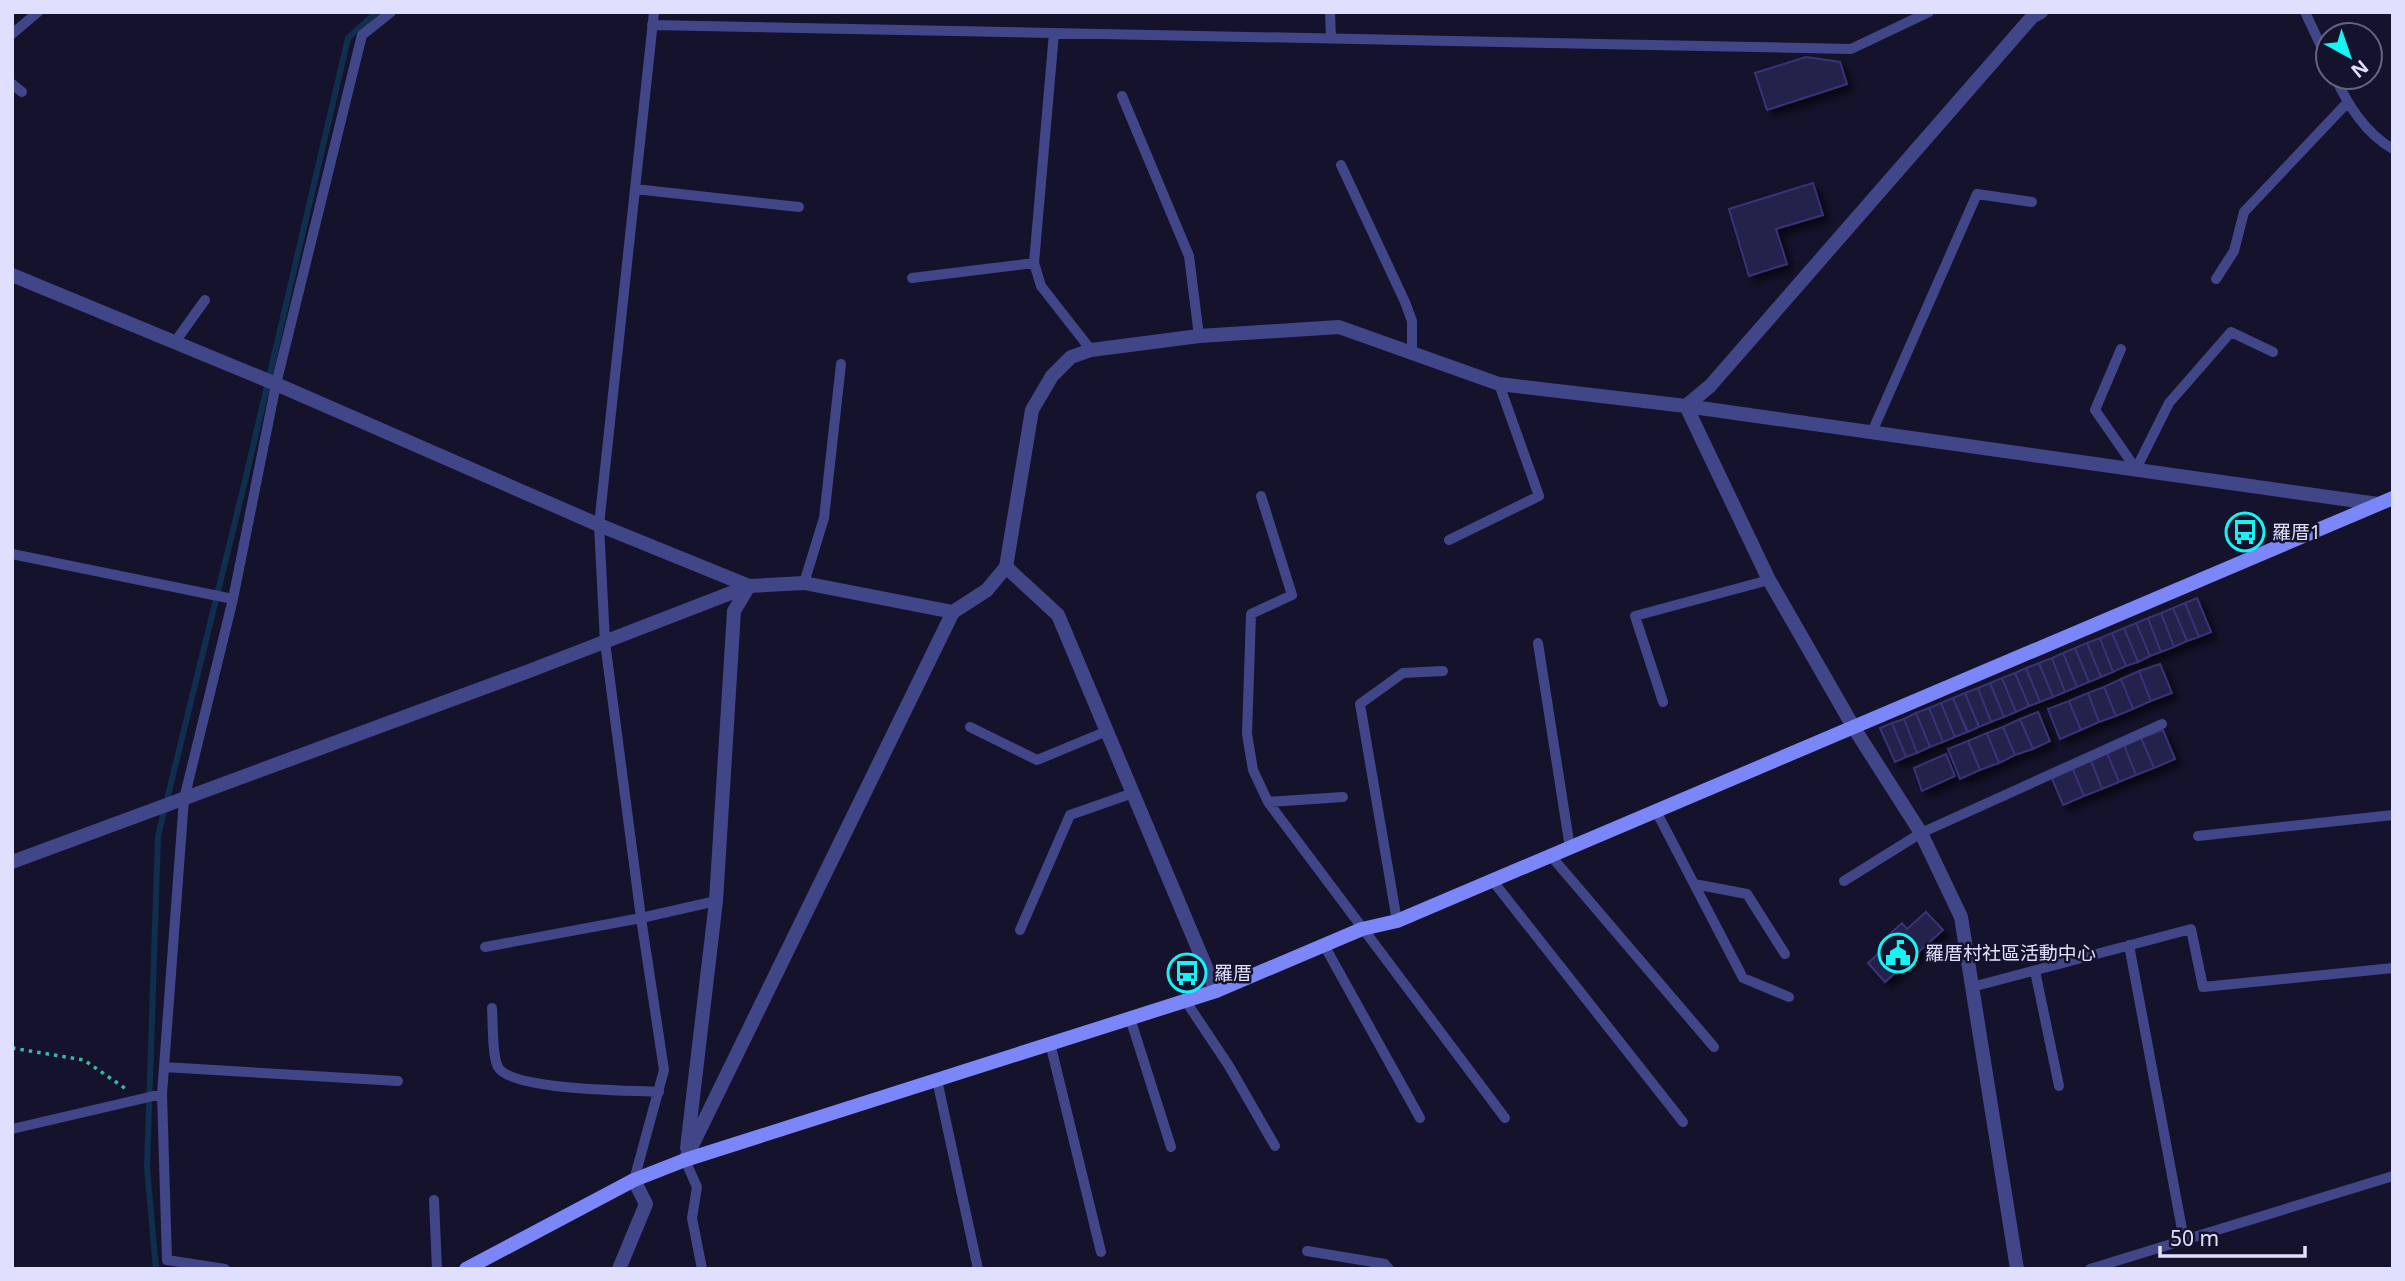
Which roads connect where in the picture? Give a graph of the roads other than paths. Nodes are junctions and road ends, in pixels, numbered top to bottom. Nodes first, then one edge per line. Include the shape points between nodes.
1 (38, 12) edge
2 (391, 12) edge
3 (654, 12) edge
4 (1330, 12) edge
5 (1929, 12) edge
6 (2040, 12) edge
7 (2305, 12) edge
8 (652, 25) junction
9 (2314, 31) edge
10 (1054, 33) junction
11 (12, 34) edge
12 (1331, 38) junction
13 (12, 84) edge
14 (2341, 91) edge
15 (22, 92) dead end
16 (1122, 96) dead end
17 (2347, 103) junction
18 (2393, 149) edge
19 (1341, 165) dead end
20 (635, 188) junction
21 (2032, 202) dead end
22 (799, 207) dead end
23 (1034, 263) junction
24 (13, 277) edge
25 (912, 278) dead end
26 (2216, 279) dead end
27 (205, 300) dead end
28 (1199, 336) junction
29 (176, 342) junction
30 (2121, 349) dead end
31 (1091, 350) junction
32 (2273, 352) dead end
33 (1412, 353) junction
34 (841, 364) dead end
35 (276, 384) junction
36 (1499, 384) junction
37 (1686, 406) junction
38 (1872, 432) junction
39 (2136, 469) junction
40 (1261, 496) dead end
41 (2393, 498) edge
42 (2378, 504) junction
43 (599, 525) junction
44 (1449, 540) dead end
45 (12, 554) edge
46 (1006, 567) junction
47 (1769, 580) junction
48 (804, 583) junction
49 (749, 586) junction
50 (233, 599) junction
51 (953, 612) junction
52 (605, 642) junction
53 (1538, 643) dead end
54 (1443, 671) dead end
55 (1663, 702) dead end
56 (2162, 724) dead end
57 (970, 727) dead end
58 (1854, 728) junction
59 (1107, 731) junction
60 (1133, 793) junction
61 (1343, 797) dead end
62 (184, 799) junction
63 (1268, 803) junction
64 (1656, 811) junction
65 (2393, 815) edge
66 (1921, 833) junction
67 (2198, 836) dead end
68 (1570, 848) junction
69 (1551, 856) junction
70 (12, 862) edge
71 (1492, 880) junction
72 (1844, 881) dead end
73 (1694, 884) junction
74 (716, 901) junction
75 (641, 918) junction
76 (1397, 920) junction
77 (1362, 929) junction
78 (1020, 930) dead end
79 (1324, 945) junction
80 (2129, 945) junction
81 (485, 947) dead end
82 (1785, 954) dead end
83 (2393, 968) edge
84 (2035, 971) junction
85 (1972, 988) junction
86 (1216, 991) junction
87 (1788, 997) dead end
88 (1185, 1000) junction
89 (492, 1008) dead end
90 (1130, 1018) junction
91 (1051, 1043) junction
92 (1714, 1047) dead end
93 (164, 1067) junction
94 (937, 1080) junction
95 (398, 1081) dead end
96 (2059, 1086) dead end
97 (659, 1092) junction
98 (162, 1094) junction
99 (1420, 1118) dead end
100 (1505, 1118) dead end
101 (1683, 1122) dead end
102 (12, 1129) edge
103 (1275, 1146) dead end
104 (1171, 1147) dead end
105 (685, 1160) junction
106 (2393, 1176) edge
107 (634, 1180) junction
108 (434, 1200) dead end
109 (2185, 1240) junction
110 (1307, 1251) dead end
111 (1101, 1252) dead end
112 (225, 1269) edge
113 (437, 1269) edge
114 (466, 1269) edge
115 (619, 1269) edge
116 (702, 1269) edge
117 (978, 1269) edge
118 (1389, 1269) edge
119 (2017, 1269) edge
120 (2090, 1269) edge

1 - 11 lane
2 - 35 lane via 362,35
3 - 8 lane
4 - 12 lane
5 - 12 lane via 1851,49
6 - 37 street via 1710,386
7 - 9 lane
8 - 10 lane
8 - 20 lane
10 - 12 lane
10 - 23 lane
13 - 15 lane
14 - 17 lane
16 - 28 lane via 1189,256
17 - 18 lane via 2377,140
17 - 26 lane via 2244,212 2234,251
19 - 33 lane via 1405,302 1412,321
20 - 22 lane
20 - 43 lane
21 - 38 lane via 1977,194
23 - 25 lane
23 - 31 lane via 1041,286
24 - 29 street
27 - 29 lane
28 - 31 street
28 - 33 street via 1339,327
29 - 35 street
30 - 39 lane via 2095,410
31 - 46 street via 1071,357 1052,376 1032,411
32 - 39 lane via 2231,332 2169,403
33 - 36 street
34 - 48 lane via 824,518
35 - 43 street
35 - 50 lane
36 - 37 street
36 - 44 lane via 1539,496
37 - 38 street
37 - 47 street
38 - 39 street
39 - 42 street
40 - 63 lane via 1292,595 1251,614 1248,734 1253,770
41 - 42 main road
42 - 58 main road
43 - 49 street
43 - 52 lane
45 - 50 lane
46 - 51 street via 987,590
46 - 59 street via 1058,615
47 - 55 lane via 1635,616
47 - 58 street
48 - 49 street
48 - 51 street
49 - 52 street
49 - 74 street via 734,611
50 - 62 lane
51 - 105 street
52 - 62 street
52 - 75 lane
53 - 68 lane
54 - 76 lane via 1403,673 1360,704
56 - 66 lane
57 - 59 lane via 1037,760
58 - 64 main road
58 - 66 street
59 - 60 street
60 - 78 lane via 1070,815
60 - 86 street
61 - 63 lane
62 - 70 street
62 - 93 lane
63 - 77 lane
64 - 68 main road
64 - 73 lane
65 - 67 lane
66 - 72 lane
66 - 85 street via 1961,917
68 - 69 main road
69 - 71 main road
69 - 92 lane
71 - 76 main road
71 - 101 lane
73 - 82 lane via 1746,894
73 - 87 lane via 1743,978
74 - 75 lane
74 - 105 street
75 - 81 lane
75 - 97 lane via 664,1070
76 - 77 main road
77 - 79 main road
77 - 100 lane
79 - 86 main road
79 - 99 lane
80 - 83 lane via 2191,929 2203,987
80 - 84 lane
80 - 109 lane
84 - 85 lane
84 - 96 lane
85 - 119 street
86 - 88 main road
88 - 90 main road
88 - 103 lane
89 - 97 lane via 496,1065 505,1075 548,1086
90 - 91 main road
90 - 104 lane
91 - 94 main road
91 - 111 lane
93 - 95 lane
93 - 98 lane
94 - 105 main road
94 - 117 lane
97 - 107 lane
98 - 102 lane
98 - 112 lane via 167,1260
105 - 107 main road
105 - 116 lane via 697,1187 692,1218
106 - 109 lane
107 - 114 main road
107 - 115 street via 646,1204
108 - 113 lane
109 - 120 lane
110 - 118 lane via 1385,1264

